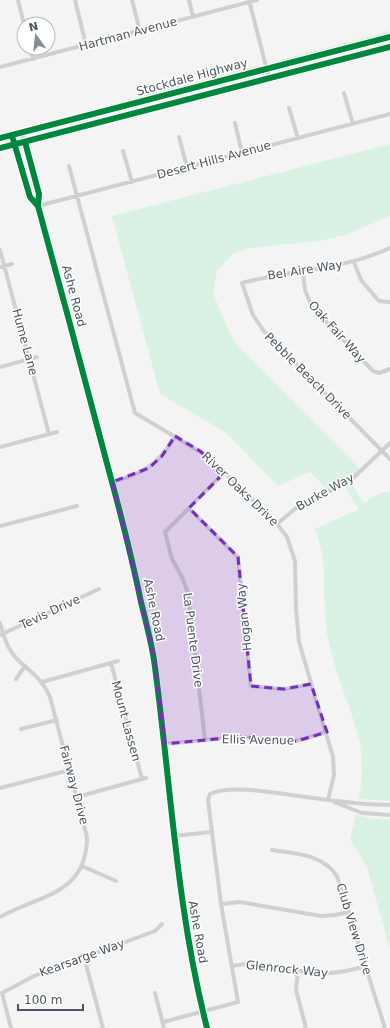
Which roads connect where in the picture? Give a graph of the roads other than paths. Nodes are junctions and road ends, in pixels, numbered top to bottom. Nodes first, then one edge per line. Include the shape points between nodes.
1 (18, 0) edge
2 (75, 0) edge
3 (132, 0) edge
4 (189, 0) edge
5 (257, 0) edge
6 (249, 1) edge
7 (22, 16) edge
8 (193, 17) junction
9 (140, 31) junction
10 (389, 37) edge
11 (86, 44) junction
12 (390, 46) edge
13 (33, 58) joint
14 (0, 67) edge
15 (266, 69) junction
16 (269, 78) junction
17 (344, 93) dead end
18 (289, 108) dead end
19 (390, 114) edge
20 (235, 123) dead end
21 (353, 124) junction
22 (22, 132) junction
23 (12, 135) junction
24 (179, 137) dead end
25 (0, 138) edge
26 (298, 138) junction
27 (25, 142) junction
28 (15, 145) junction
29 (0, 148) edge
30 (123, 151) dead end
31 (242, 153) junction
32 (69, 166) dead end
33 (187, 167) junction
34 (132, 182) junction
35 (77, 196) junction
36 (38, 206) junction
37 (390, 248) edge
38 (0, 250) edge
39 (354, 262) junction
40 (12, 264) dead end
41 (2, 266) edge
42 (303, 272) junction
43 (242, 283) joint
44 (390, 302) edge
45 (37, 357) dead end
46 (29, 360) junction
47 (0, 367) edge
48 (390, 369) edge
49 (57, 432) dead end
50 (49, 434) junction
51 (175, 436) junction
52 (390, 443) edge
53 (0, 447) edge
54 (382, 451) junction
55 (390, 459) edge
56 (225, 472) junction
57 (112, 482) junction
58 (77, 506) dead end
59 (189, 508) junction
60 (277, 524) junction
61 (0, 526) edge
62 (99, 589) dead end
63 (0, 623) edge
64 (1, 634) edge
65 (118, 661) dead end
66 (111, 663) junction
67 (25, 666) junction
68 (16, 679) dead end
69 (42, 682) junction
70 (311, 684) junction
71 (57, 720) junction
72 (21, 729) dead end
73 (327, 732) junction
74 (204, 740) junction
75 (165, 744) junction
76 (70, 770) junction
77 (0, 788) edge
78 (77, 797) junction
79 (328, 800) junction
80 (390, 805) edge
81 (390, 815) edge
82 (211, 832) junction
83 (173, 836) junction
84 (272, 850) dead end
85 (82, 866) junction
86 (116, 881) dead end
87 (221, 904) junction
88 (348, 912) junction
89 (0, 916) edge
90 (162, 924) dead end
91 (84, 957) junction
92 (232, 966) junction
93 (366, 966) junction
94 (298, 970) junction
95 (155, 993) dead end
96 (203, 1013) junction
97 (163, 1022) junction
98 (11, 1028) edge
99 (103, 1028) edge
100 (164, 1028) edge
101 (206, 1028) edge
102 (306, 1028) edge
103 (385, 1028) edge

1 - 7 street
2 - 11 street
3 - 9 street
4 - 8 street
5 - 6 street, Hartman Avenue
6 - 8 street, Hartman Avenue
6 - 15 street
8 - 9 street, Hartman Avenue
9 - 11 street, Hartman Avenue
10 - 12 street
10 - 15 main road, Stockdale Highway
11 - 13 street, Hartman Avenue
12 - 16 main road, Stockdale Highway
13 - 14 street, Hartman Avenue
15 - 16 street
15 - 22 main road, Stockdale Highway
16 - 27 main road, Stockdale Highway
17 - 21 street
18 - 26 street
19 - 21 street, Desert Hills Avenue
20 - 31 street
21 - 26 street, Desert Hills Avenue
22 - 23 main road, Stockdale Highway
22 - 27 street, Ashe Road
23 - 25 main road, Stockdale Highway
23 - 28 street, Ashe Road
24 - 33 street
26 - 31 street, Desert Hills Avenue
27 - 28 main road, Stockdale Highway
27 - 36 street, Ashe Road via 39,194
28 - 29 main road, Stockdale Highway
28 - 36 street, Ashe Road via 30,197
30 - 34 street
31 - 33 street, Desert Hills Avenue
32 - 35 street, River Oaks Drive
33 - 34 street, Desert Hills Avenue
34 - 35 street, Desert Hills Avenue
35 - 36 street, Desert Hills Avenue
35 - 51 street, River Oaks Drive via 136,413
36 - 57 street, Ashe Road
37 - 39 street, Bel Aire Way
38 - 41 street, Hume Lane
39 - 42 street, Bel Aire Way
39 - 44 street via 361,280 379,301
40 - 41 street
41 - 46 street, Hume Lane
42 - 43 street, Bel Aire Way via 274,275
42 - 48 street, Oak Fair Way via 306,296 315,311 373,370 379,373
43 - 54 street, Pebble Beach Drive via 253,315 263,330
45 - 46 street
46 - 47 street
46 - 50 street, Hume Lane
49 - 50 street
50 - 53 street
51 - 56 street, River Oaks Drive via 200,451
51 - 57 street via 162,456 149,468 134,476
52 - 54 street, Burke Way
54 - 55 street, Pebble Beach Drive
54 - 60 street, Burke Way via 350,481 296,508
56 - 59 street, La Puente Drive
56 - 60 street, River Oaks Drive
57 - 75 street, Ashe Road via 120,505 154,659
58 - 61 street
59 - 70 street, Hogan Way via 238,557 251,686 291,689
59 - 74 street, La Puente Drive via 165,532 172,559 188,593
60 - 70 street, River Oaks Drive via 287,537 294,554 297,626
62 - 64 street, Tevis Drive
63 - 64 street, Fairway Drive
64 - 67 street, Fairway Drive via 12,653
65 - 66 street
66 - 69 street
66 - 78 street, Mount Lassen via 144,779
67 - 68 street
67 - 69 street, Fairway Drive
69 - 71 street, Fairway Drive
70 - 73 street, River Oaks Drive
71 - 72 street
71 - 76 street, Fairway Drive
73 - 74 street, Ellis Avenue via 297,741 248,737
73 - 79 street, River Oaks Drive via 334,766
74 - 75 street, Ellis Avenue
75 - 83 street, Ashe Road
76 - 77 street
76 - 78 street, Fairway Drive
78 - 85 street, Fairway Drive via 87,837
79 - 80 street
79 - 81 street via 362,813
79 - 82 street via 263,791 236,790 210,794 208,800
82 - 83 street
82 - 87 street
83 - 96 street, Ashe Road via 183,911
84 - 88 street, Club View Drive via 312,857 329,866 339,882
85 - 86 street
85 - 89 street, Fairway Drive via 61,890
87 - 88 street via 240,902 321,916 335,916
87 - 92 street
88 - 93 street, Club View Drive
90 - 91 street, Kearsarge Way via 155,931
91 - 98 street, Kearsarge Way via 34,976 2,993
91 - 99 street
92 - 94 street, Glenrock Way via 255,963
92 - 96 street via 238,1002
93 - 94 street, Glenrock Way via 331,974
93 - 103 street, Club View Drive
94 - 102 street via 296,990
95 - 97 street
96 - 97 street
96 - 101 street, Ashe Road
97 - 100 street

